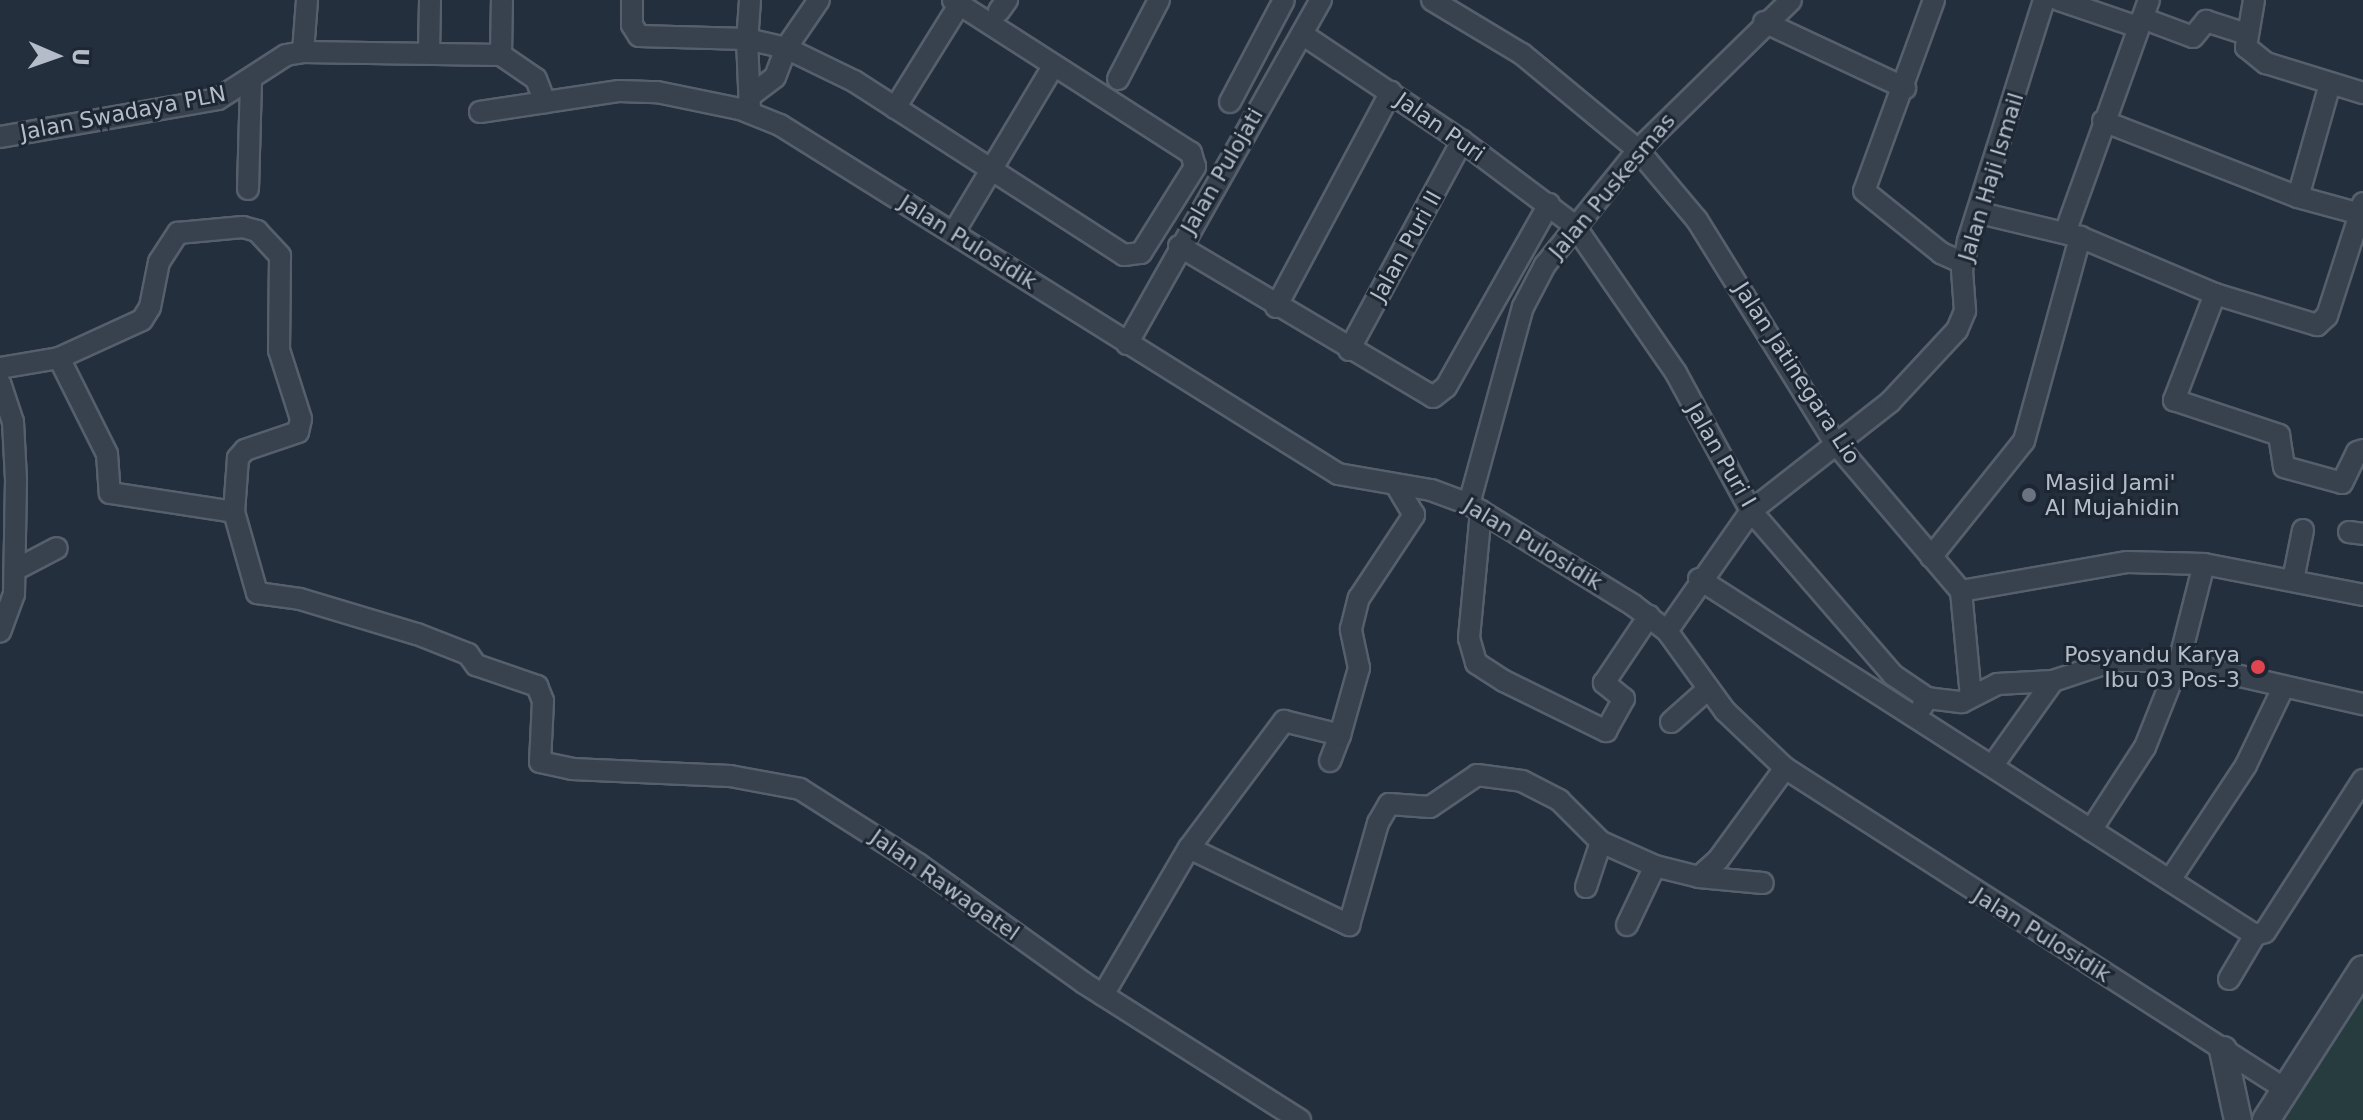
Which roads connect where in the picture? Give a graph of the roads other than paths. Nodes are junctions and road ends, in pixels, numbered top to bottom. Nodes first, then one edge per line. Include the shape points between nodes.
1 (307, 0) edge
2 (430, 0) edge
3 (502, 0) edge
4 (632, 0) edge
5 (750, 0) edge
6 (819, 0) edge
7 (1159, 0) edge
8 (1284, 0) edge
9 (1321, 0) edge
10 (1432, 0) edge
11 (1791, 0) edge
12 (1934, 0) edge
13 (2044, 0) edge
14 (2059, 0) edge
15 (2254, 0) edge
16 (956, 2) edge
17 (2143, 15) edge
18 (1764, 22) junction
19 (2244, 33) junction
20 (1302, 34) junction
21 (747, 39) junction
22 (786, 48) junction
23 (303, 52) junction
24 (429, 53) junction
25 (501, 55) junction
26 (1052, 68) junction
27 (1118, 79) dead end
28 (251, 80) junction
29 (2330, 84) junction
30 (1905, 88) junction
31 (1391, 92) junction
32 (2363, 93) edge
33 (545, 102) junction
34 (1230, 102) dead end
35 (750, 104) junction
36 (895, 108) junction
37 (480, 112) dead end
38 (2103, 121) junction
39 (0, 137) edge
40 (1462, 141) junction
41 (1638, 150) junction
42 (991, 168) junction
43 (248, 189) dead end
44 (2298, 197) junction
45 (1549, 204) junction
46 (2361, 208) edge
47 (1980, 213) junction
48 (1574, 225) junction
49 (954, 232) junction
50 (2072, 235) junction
51 (1179, 246) junction
52 (1963, 263) junction
53 (2215, 294) junction
54 (1276, 307) junction
55 (1127, 344) junction
56 (1349, 350) junction
57 (59, 358) junction
58 (0, 368) edge
59 (0, 383) edge
60 (1835, 443) junction
61 (2363, 450) edge
62 (1397, 487) junction
63 (1475, 507) junction
64 (1751, 511) junction
65 (234, 512) junction
66 (2303, 530) dead end
67 (57, 548) dead end
68 (1931, 557) junction
69 (2204, 564) junction
70 (15, 570) junction
71 (1699, 579) junction
72 (2293, 580) junction
73 (1961, 591) junction
74 (2363, 595) edge
75 (1649, 616) junction
76 (1667, 631) junction
77 (0, 632) edge
78 (1874, 654) junction
79 (2179, 662) junction
80 (1859, 680) junction
81 (2053, 681) junction
82 (2283, 688) junction
83 (1708, 689) junction
84 (1971, 697) junction
85 (1927, 698) junction
86 (2363, 704) edge
87 (1916, 717) junction
88 (1671, 722) dead end
89 (1340, 735) junction
90 (1330, 761) dead end
91 (1993, 765) junction
92 (1785, 768) junction
93 (2363, 780) edge
94 (2091, 830) junction
95 (1601, 842) junction
96 (1189, 848) junction
97 (1655, 866) junction
98 (1699, 877) junction
99 (2170, 880) junction
100 (1763, 883) dead end
101 (1586, 887) dead end
102 (1627, 925) dead end
103 (2255, 935) junction
104 (2363, 969) edge
105 (2229, 979) dead end
106 (1103, 995) junction
107 (2223, 1050) junction
108 (2285, 1089) junction
109 (1300, 1120) edge
110 (2238, 1120) edge
111 (2266, 1120) edge

1 - 23 street
2 - 24 street
3 - 25 street
4 - 21 street via 632,25 639,36
5 - 21 street
6 - 22 street
7 - 27 street
8 - 34 street
9 - 20 street, Jalan Pulojati
10 - 41 street via 1522,54
11 - 18 street, Jalan Puskesmas
12 - 30 street
13 - 47 street, Jalan Haji Ismail
14 - 17 street
15 - 19 street
16 - 26 street
16 - 36 street
17 - 19 street via 2193,37 2206,21
17 - 38 street
18 - 30 street
18 - 41 street, Jalan Puskesmas
19 - 29 street via 2246,47 2266,63
20 - 31 street, Jalan Puri
20 - 51 street, Jalan Pulojati
21 - 22 street
21 - 35 street
22 - 35 street via 775,77
22 - 36 street
23 - 24 street, Jalan Swadaya PLN
23 - 28 street, Jalan Swadaya PLN via 286,55
24 - 25 street, Jalan Swadaya PLN
25 - 33 street via 536,79
26 - 42 street
26 - 42 street via 1191,153 1195,167 1134,257
28 - 39 street, Jalan Swadaya PLN via 218,99
28 - 43 street
29 - 32 street
29 - 44 street
30 - 52 street via 1864,191 1941,253
31 - 40 street, Jalan Puri
31 - 54 street
33 - 35 street, Jalan Pulosidik via 619,91
33 - 37 street, Jalan Pulosidik
35 - 49 street, Jalan Pulosidik
36 - 42 street
38 - 44 street
38 - 50 street
40 - 45 street, Jalan Puri
40 - 56 street, Jalan Puri II
41 - 48 street, Jalan Puskesmas
41 - 60 street, Jalan Jatinegara Lio via 1714,245
42 - 49 street
44 - 46 street
45 - 48 street, Jalan Puri
45 - 56 street via 1439,396 1428,397
46 - 53 street via 2320,325
47 - 50 street
47 - 52 street, Jalan Haji Ismail
48 - 63 street, Jalan Puskesmas via 1523,307
48 - 64 street, Jalan Puri I via 1669,362
49 - 55 street, Jalan Pulosidik
50 - 53 street
50 - 68 street via 2024,441
51 - 54 street
51 - 55 street, Jalan Pulojati
52 - 60 street, Jalan Haji Ismail via 1965,311 1957,330 1890,402
53 - 61 street via 2174,400 2279,435 2284,467 2342,483
54 - 56 street
55 - 62 street, Jalan Pulosidik via 1338,474
57 - 58 street
57 - 65 street via 107,454 110,493
57 - 65 street via 148,314 159,262 178,233 243,227 257,231 280,256 279,350 301,419 298,432 245,450 238,458
59 - 70 street via 13,422
60 - 64 street, Jalan Haji Ismail
60 - 68 street, Jalan Jatinegara Lio
62 - 63 street, Jalan Pulosidik via 1431,490
62 - 89 street via 1414,515 1359,598 1351,629 1359,668
63 - 75 street, Jalan Pulosidik
63 - 75 street, Jalan Puskesmas via 1469,617 1476,663 1601,731 1624,699 1604,683
64 - 71 street, Jalan Haji Ismail
64 - 78 street, Jalan Puri I
65 - 106 street, Jalan Rawagatel via 257,593 300,599 417,634 468,654 476,665 541,689 537,758 548,764 730,776 800,789 918,864
66 - 72 street
67 - 70 street
68 - 73 street, Jalan Jatinegara Lio
69 - 72 street
69 - 73 street via 2103,564
69 - 79 street
70 - 77 street via 11,611
71 - 76 street, Jalan Haji Ismail
71 - 80 street
72 - 74 street
73 - 84 street
75 - 76 street, Jalan Pulosidik
76 - 83 street, Jalan Pulosidik
78 - 80 street
78 - 85 street, Jalan Puri I via 1914,693
79 - 81 street via 2113,661
79 - 82 street
79 - 94 street via 2145,747
80 - 87 street
81 - 84 street via 1997,684
81 - 91 street
82 - 86 street
82 - 99 street via 2246,765
83 - 88 street
83 - 92 street, Jalan Pulosidik
84 - 85 street via 1962,702
85 - 87 street
87 - 91 street
89 - 90 street
89 - 96 street via 1284,721
91 - 94 street
92 - 98 street via 1728,848
92 - 107 street, Jalan Pulosidik
93 - 103 street via 2265,932
94 - 99 street
95 - 96 street via 1538,786 1485,775 1467,778 1430,807 1389,804 1378,823 1349,925
95 - 97 street
95 - 101 street
96 - 106 street
97 - 98 street
97 - 102 street
98 - 100 street
99 - 103 street
103 - 105 street
104 - 108 street
106 - 109 street, Jalan Rawagatel
107 - 108 street, Jalan Pulosidik
107 - 110 street
108 - 111 street

